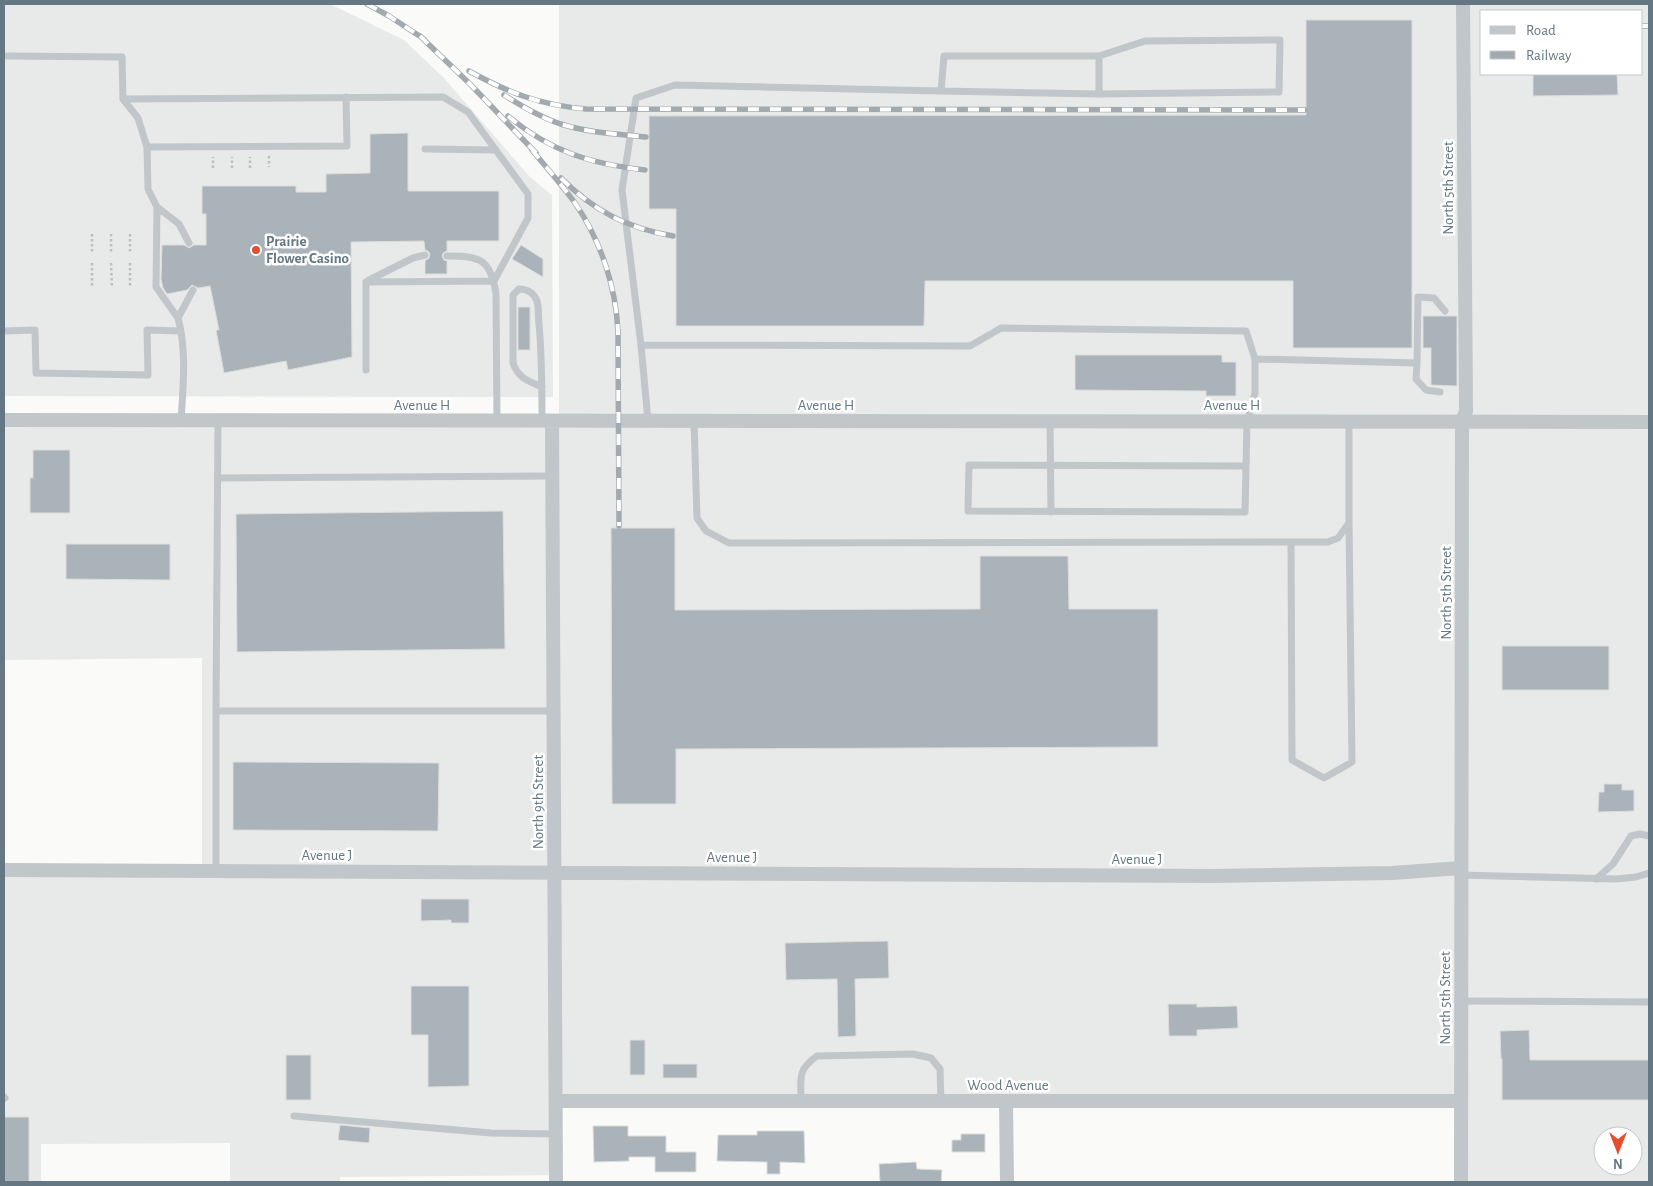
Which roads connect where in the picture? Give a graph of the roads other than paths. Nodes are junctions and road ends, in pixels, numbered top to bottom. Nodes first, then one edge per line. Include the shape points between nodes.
1 (1463, 4) edge
2 (4, 56) edge
3 (1099, 56) junction
4 (941, 91) junction
5 (1099, 94) junction
6 (346, 97) junction
7 (123, 99) junction
8 (147, 147) junction
9 (425, 149) dead end
10 (496, 150) junction
11 (157, 207) junction
12 (188, 243) dead end
13 (425, 255) dead end
14 (447, 256) dead end
15 (494, 281) junction
16 (366, 282) junction
17 (192, 290) dead end
18 (1445, 311) dead end
19 (178, 318) junction
20 (4, 331) edge
21 (181, 331) junction
22 (641, 345) junction
23 (1255, 359) junction
24 (1417, 363) junction
25 (366, 370) dead end
26 (542, 387) junction
27 (1440, 392) dead end
28 (4, 420) edge
29 (181, 421) junction
30 (218, 421) junction
31 (497, 421) junction
32 (547, 421) junction
33 (648, 421) junction
34 (694, 421) junction
35 (1050, 421) junction
36 (1349, 421) junction
37 (1462, 421) junction
38 (1247, 422) junction
39 (1649, 422) edge
40 (1050, 465) junction
41 (1245, 466) junction
42 (553, 476) junction
43 (218, 478) junction
44 (1051, 512) junction
45 (1349, 523) junction
46 (1291, 542) junction
47 (216, 711) junction
48 (554, 711) junction
49 (1649, 836) edge
50 (4, 870) edge
51 (216, 871) junction
52 (554, 872) junction
53 (1461, 872) junction
54 (1649, 873) edge
55 (1596, 879) junction
56 (1461, 1001) junction
57 (1649, 1002) edge
58 (556, 1101) junction
59 (801, 1101) junction
60 (941, 1101) junction
61 (1006, 1101) junction
62 (1461, 1101) junction
63 (294, 1116) dead end
64 (556, 1134) junction
65 (556, 1182) edge
66 (1007, 1182) edge
67 (1461, 1182) edge

1 - 37 street, North 5th Street via 1466,412
2 - 7 lane via 122,56
3 - 4 lane via 944,56
3 - 5 lane
3 - 5 lane via 1145,41 1280,40 1278,92
4 - 5 lane
4 - 22 lane via 675,85 636,98 622,190
6 - 7 lane
6 - 8 lane via 347,146
6 - 10 lane via 443,97 468,112
7 - 8 lane via 138,118
8 - 11 lane via 148,189
9 - 10 lane
10 - 15 lane via 528,194 528,218
11 - 12 lane via 179,224
11 - 19 lane via 156,287
13 - 16 lane
14 - 15 lane via 481,260
15 - 16 lane
15 - 31 lane
16 - 25 lane
17 - 19 lane
18 - 24 lane via 1434,298 1418,297
19 - 21 lane
20 - 21 lane via 35,330 36,373 148,375 147,330
21 - 29 lane
22 - 23 lane via 970,346 1001,328 1246,331
22 - 33 lane
23 - 24 lane
23 - 38 lane via 1255,393
24 - 27 lane via 1416,379 1426,390
26 - 26 lane via 536,301 526,289 519,289 514,295 513,363 524,378
26 - 32 lane
28 - 29 street, Avenue H
29 - 30 street, Avenue H
30 - 31 street, Avenue H
30 - 43 lane
31 - 32 street, Avenue H
32 - 33 street, Avenue H
32 - 42 street, North 9th Street
33 - 34 street, Avenue H
34 - 35 street, Avenue H
34 - 46 lane via 697,518 706,530 730,543
35 - 38 street, Avenue H
35 - 40 lane
36 - 37 street, Avenue H
36 - 38 street, Avenue H
36 - 45 lane
37 - 39 street, Avenue H
37 - 53 street, North 5th Street
38 - 41 lane
40 - 41 lane
40 - 44 lane
40 - 44 lane via 969,465 968,512
41 - 44 lane via 1245,512
42 - 43 lane
42 - 48 street, North 9th Street
43 - 47 lane
45 - 46 lane via 1338,538 1328,542
45 - 46 lane via 1352,762 1324,778 1292,760
47 - 48 lane
47 - 51 lane
48 - 52 street, North 9th Street
49 - 55 lane via 1631,836 1613,864
50 - 51 street, Avenue J
51 - 52 street, Avenue J
52 - 53 street, Avenue J via 1213,876
52 - 58 street, North 9th Street
53 - 55 lane
53 - 56 street, North 5th Street
54 - 55 lane via 1636,877
56 - 57 lane
56 - 62 street, North 5th Street
58 - 59 street, Wood Avenue
58 - 64 street, North 9th Street
59 - 60 street, Wood Avenue
59 - 60 lane via 801,1076 805,1064 817,1056 912,1054 931,1058 940,1069
60 - 61 street, Wood Avenue
61 - 62 street, Wood Avenue
61 - 66 street
62 - 67 street, North 5th Street
63 - 64 lane
64 - 65 street, North 9th Street

